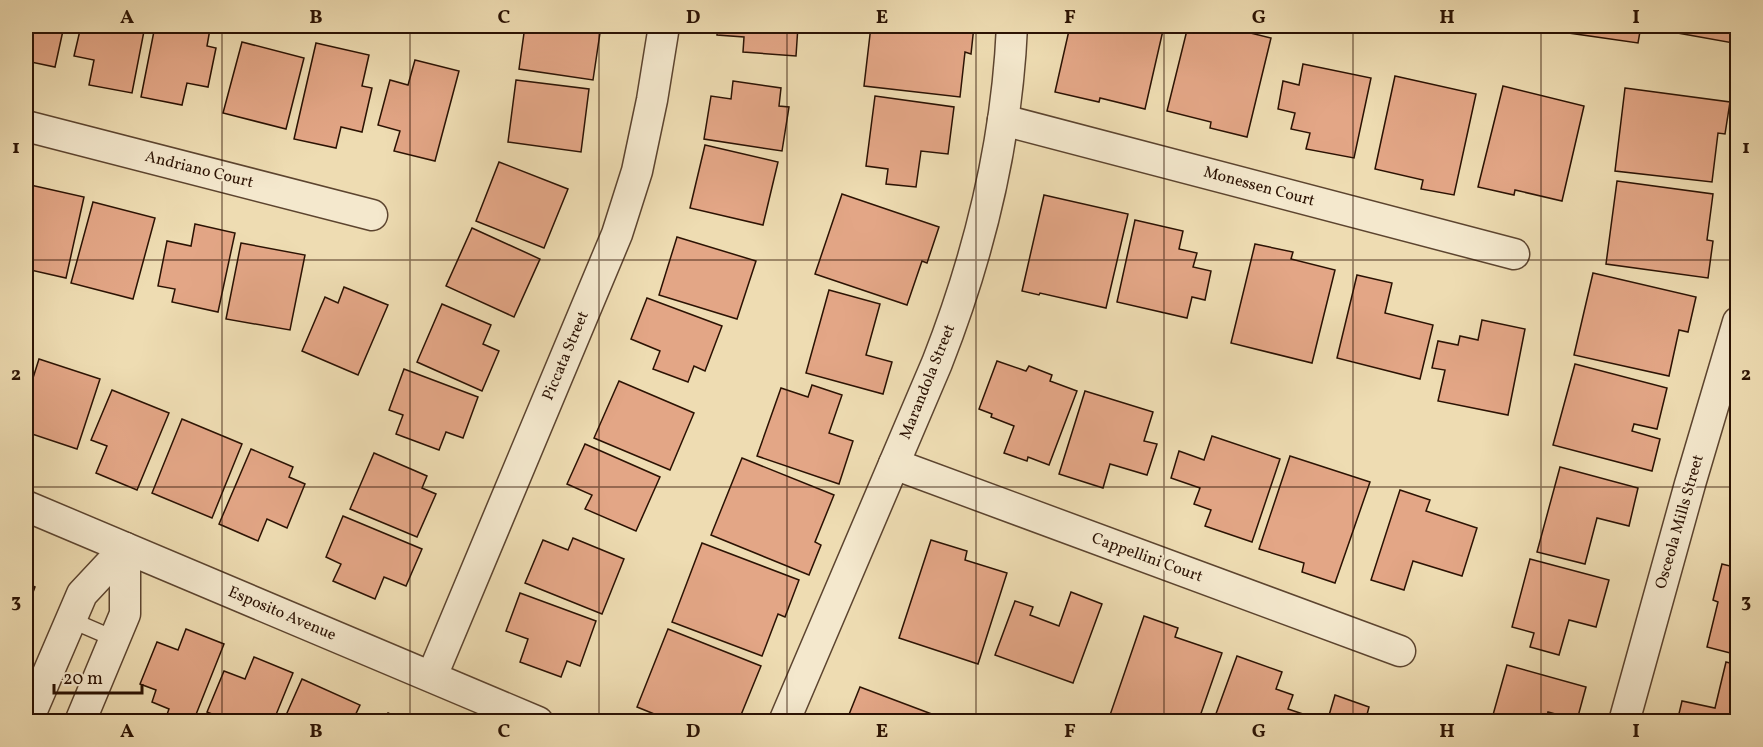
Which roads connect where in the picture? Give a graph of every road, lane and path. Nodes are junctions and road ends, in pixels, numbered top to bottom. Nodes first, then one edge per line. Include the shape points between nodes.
1 (664, 26) edge
2 (1012, 26) edge
3 (1004, 120) junction
4 (26, 126) edge
5 (372, 214) dead end
6 (1514, 254) dead end
7 (1737, 322) edge
8 (894, 464) junction
9 (26, 506) edge
10 (125, 548) junction
11 (71, 620) junction
12 (115, 639) junction
13 (1400, 651) dead end
14 (432, 676) junction
15 (27, 722) edge
16 (80, 722) edge
17 (538, 722) edge
18 (784, 722) edge
19 (1624, 722) edge

1 - 14 street, Piccata Street via 637,171 617,234
2 - 3 street, Marandola Street
3 - 6 street, Monessen Court
3 - 8 street, Marandola Street via 957,311
4 - 5 street, Andriano Court
7 - 19 street, Osceola Mills Street
8 - 13 street, Cappellini Court
8 - 18 street, Marandola Street
9 - 10 street, Esposito Avenue
10 - 11 street via 82,594
10 - 12 street via 125,614
10 - 14 street, Esposito Avenue
11 - 12 lane
11 - 15 street
12 - 16 street
14 - 17 street, Esposito Avenue

